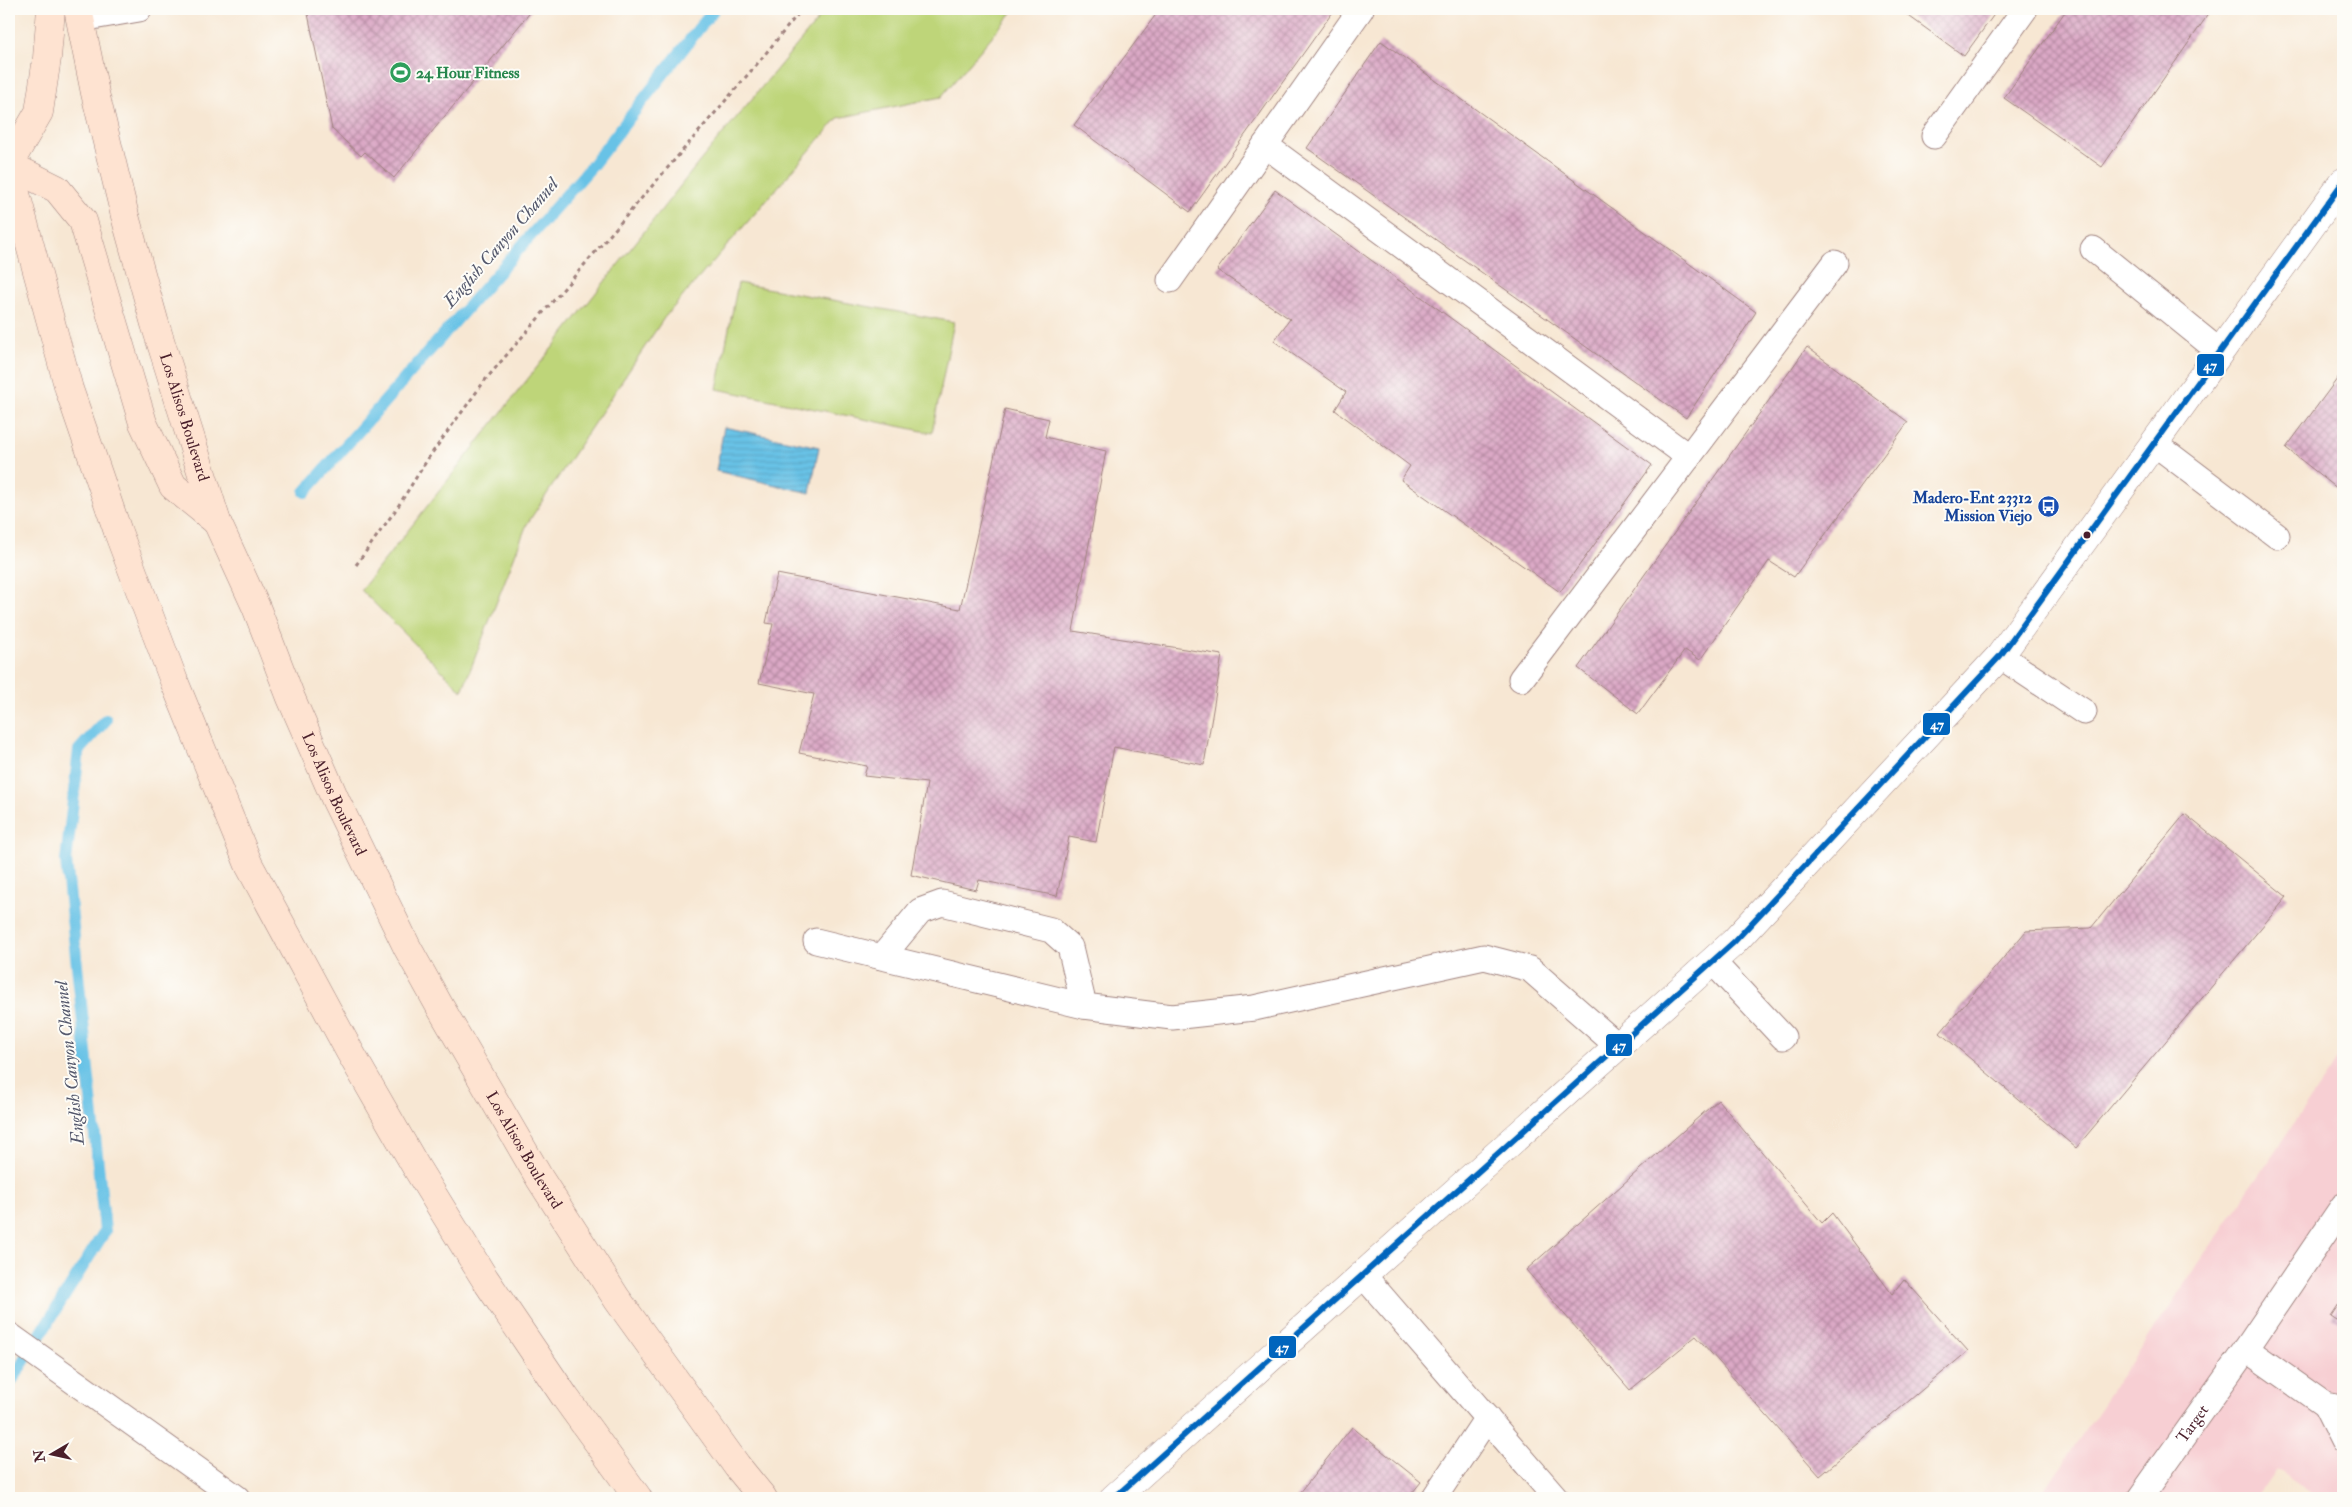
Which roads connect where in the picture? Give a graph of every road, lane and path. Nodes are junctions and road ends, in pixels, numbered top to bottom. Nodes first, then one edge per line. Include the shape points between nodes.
1 (51, 9) edge
2 (139, 9) edge
3 (802, 9) edge
4 (1361, 9) edge
5 (2025, 9) edge
6 (80, 14) edge
7 (1934, 136) dead end
8 (1265, 144) junction
9 (9, 166) edge
10 (2343, 182) edge
11 (2093, 249) dead end
12 (1834, 262) dead end
13 (1170, 280) dead end
14 (2220, 352) junction
15 (2154, 444) junction
16 (1689, 457) junction
17 (217, 522) junction
18 (2277, 536) dead end
19 (356, 565) dead end
20 (2000, 656) junction
21 (1521, 679) dead end
22 (2084, 712) dead end
23 (816, 941) dead end
24 (882, 956) junction
25 (1713, 962) junction
26 (1084, 1006) junction
27 (1783, 1037) dead end
28 (1618, 1046) junction
29 (2343, 1206) edge
30 (1362, 1275) junction
31 (9, 1335) edge
32 (2246, 1349) junction
33 (2334, 1406) edge
34 (1487, 1418) junction
35 (2343, 1441) edge
36 (209, 1490) edge
37 (237, 1498) edge
38 (638, 1498) edge
39 (763, 1498) edge
40 (1114, 1498) edge
41 (1434, 1498) edge
42 (1556, 1498) edge
43 (2140, 1498) edge

1 - 9 main road via 40,112
2 - 6 lane
3 - 19 path via 486,379
4 - 8 lane
5 - 7 lane
6 - 17 main road, Los Alisos Boulevard via 95,93 125,216
8 - 13 lane
8 - 16 lane
9 - 17 main road via 57,189 83,221 143,423 173,486
9 - 38 main road via 69,389 149,616 249,865 350,1052 485,1279
10 - 14 street
11 - 14 lane
12 - 16 lane
14 - 15 street
15 - 18 lane
15 - 20 street
16 - 21 lane
17 - 39 main road, Los Alisos Boulevard via 256,607 336,801 443,1014 617,1299
20 - 22 lane
20 - 25 street
23 - 24 lane
24 - 26 lane
24 - 26 lane via 920,911 942,903 1051,930 1070,947
25 - 27 lane
25 - 28 street
26 - 28 lane via 1172,1016 1254,1008 1484,957 1530,969
28 - 30 street
29 - 32 lane, Target
30 - 34 lane
30 - 40 street
31 - 36 lane
32 - 33 lane
32 - 43 lane, Target
33 - 35 lane
34 - 41 lane
34 - 42 lane
36 - 37 lane

